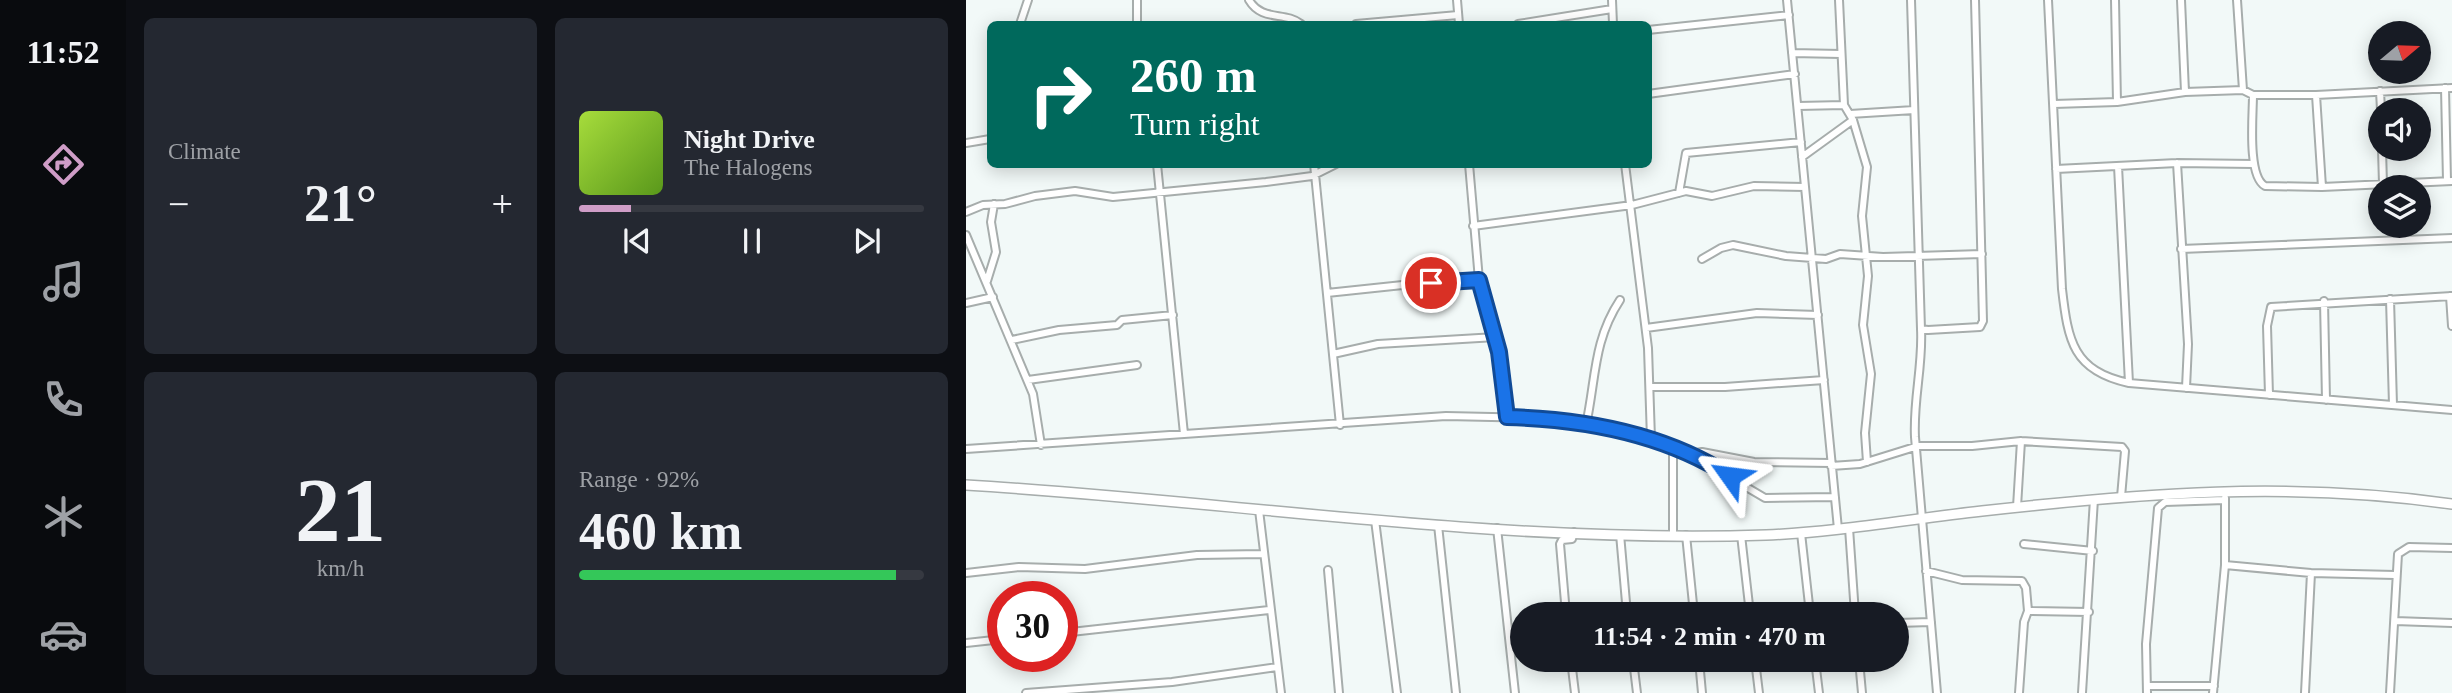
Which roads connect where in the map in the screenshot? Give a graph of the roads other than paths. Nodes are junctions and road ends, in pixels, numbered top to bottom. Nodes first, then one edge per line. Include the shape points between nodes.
1 (1028, 0) edge
2 (1137, 0) edge
3 (1250, 0) edge
4 (1457, 0) edge
5 (1612, 0) edge
6 (1787, 0) edge
7 (1839, 0) edge
8 (1911, 0) edge
9 (1975, 0) edge
10 (2048, 0) edge
11 (2115, 0) edge
12 (2181, 0) edge
13 (2237, 0) edge
14 (1612, 9) junction
15 (1458, 15) junction
16 (1789, 15) junction
17 (1021, 21) edge
18 (1137, 21) edge
19 (1297, 21) edge
20 (1390, 21) edge
21 (1459, 21) edge
22 (1537, 21) edge
23 (1614, 21) edge
24 (1652, 30) edge
25 (1793, 53) junction
26 (1841, 54) junction
27 (1795, 74) junction
28 (2449, 88) edge
29 (2243, 90) junction
30 (2380, 91) junction
31 (2185, 92) junction
32 (1652, 93) edge
33 (2253, 95) junction
34 (2316, 95) junction
35 (2380, 98) edge
36 (2118, 102) junction
37 (2054, 104) junction
38 (1844, 105) junction
39 (1798, 106) junction
40 (1914, 110) junction
41 (1852, 117) junction
42 (987, 139) edge
43 (966, 142) edge
44 (1801, 142) junction
45 (1802, 157) junction
46 (2177, 163) junction
47 (2254, 164) junction
48 (2118, 166) junction
49 (1157, 168) edge
50 (1314, 168) edge
51 (1328, 168) edge
52 (1469, 168) edge
53 (1626, 168) edge
54 (2056, 169) junction
55 (1315, 175) junction
56 (2449, 181) edge
57 (2431, 182) edge
58 (2368, 185) edge
59 (1805, 187) junction
60 (2322, 187) junction
61 (1160, 192) junction
62 (1679, 193) junction
63 (994, 204) junction
64 (1632, 205) junction
65 (966, 212) edge
66 (1474, 226) junction
67 (966, 235) edge
68 (2452, 238) edge
69 (2181, 249) junction
70 (1982, 254) junction
71 (1920, 256) junction
72 (1812, 257) junction
73 (1867, 257) junction
74 (1702, 259) dead end
75 (1479, 280) junction
76 (987, 281) junction
77 (1327, 293) junction
78 (993, 296) junction
79 (2451, 296) edge
80 (2390, 299) junction
81 (1620, 300) dead end
82 (2324, 301) junction
83 (966, 303) edge
84 (1173, 315) junction
85 (1818, 315) junction
86 (2452, 327) edge
87 (1646, 328) junction
88 (1922, 330) junction
89 (1496, 337) junction
90 (1012, 340) junction
91 (1333, 354) junction
92 (1137, 365) dead end
93 (1028, 380) junction
94 (1825, 380) junction
95 (2129, 383) junction
96 (1651, 387) junction
97 (2186, 388) junction
98 (2269, 395) junction
99 (2326, 400) junction
100 (2393, 405) junction
101 (2452, 410) edge
102 (1507, 417) junction
103 (1340, 425) junction
104 (1586, 425) junction
105 (1184, 434) junction
106 (1651, 439) junction
107 (2021, 441) junction
108 (1041, 445) junction
109 (1915, 446) junction
110 (1673, 447) junction
111 (966, 449) edge
112 (1690, 454) junction
113 (1867, 461) junction
114 (1831, 464) junction
115 (966, 485) edge
116 (2225, 490) junction
117 (1835, 497) junction
118 (2121, 497) junction
119 (2094, 499) junction
120 (2225, 500) junction
121 (2452, 504) edge
122 (2017, 507) junction
123 (1259, 510) junction
124 (1920, 519) junction
125 (1375, 520) junction
126 (1438, 525) junction
127 (1849, 527) junction
128 (1497, 528) junction
129 (1838, 528) junction
130 (1574, 532) junction
131 (1801, 533) junction
132 (1620, 534) junction
133 (1673, 534) junction
134 (1686, 534) junction
135 (1741, 535) junction
136 (2024, 544) dead end
137 (2452, 548) edge
138 (2093, 551) junction
139 (1263, 554) junction
140 (2225, 565) junction
141 (1328, 570) dead end
142 (1926, 571) junction
143 (966, 573) edge
144 (2311, 573) junction
145 (2395, 575) junction
146 (1565, 602) edge
147 (1626, 602) edge
148 (1692, 602) edge
149 (1749, 602) edge
150 (1809, 602) edge
151 (1854, 602) edge
152 (1269, 610) junction
153 (2028, 611) junction
154 (2089, 612) junction
155 (2395, 621) junction
156 (1931, 622) junction
157 (1909, 623) edge
158 (2452, 624) edge
159 (1078, 631) edge
160 (1510, 639) edge
161 (987, 641) edge
162 (966, 643) edge
163 (1277, 667) junction
164 (1513, 672) edge
165 (1572, 672) edge
166 (1634, 672) edge
167 (1700, 672) edge
168 (1756, 672) edge
169 (1816, 672) edge
170 (1860, 672) edge
171 (2147, 689) edge
172 (2213, 690) edge
173 (1026, 693) edge
174 (1281, 693) edge
175 (1339, 693) edge
176 (1397, 693) edge
177 (1456, 693) edge
178 (1515, 693) edge
179 (1575, 693) edge
180 (1637, 693) edge
181 (1702, 693) edge
182 (1759, 693) edge
183 (1819, 693) edge
184 (1862, 693) edge
185 (1937, 693) edge
186 (2019, 693) edge
187 (2082, 693) edge
188 (2305, 693) edge
189 (2390, 693) edge

1 - 17 street
2 - 18 street
3 - 19 street via 1262,14
4 - 15 street
5 - 14 street
6 - 16 street
7 - 26 street
8 - 40 street
9 - 70 street
10 - 37 street
11 - 36 street
12 - 31 street
13 - 29 street
14 - 22 street
14 - 23 street
15 - 20 street
15 - 21 street
16 - 24 street
16 - 25 street
25 - 26 street
25 - 27 street
26 - 38 street
27 - 32 street
27 - 39 street
28 - 30 street
28 - 56 street
29 - 31 street
29 - 33 street
30 - 34 street
30 - 35 street
31 - 36 street
33 - 34 street
33 - 47 street
34 - 60 street
36 - 37 street
37 - 54 street
38 - 39 street
38 - 41 street
39 - 44 street
40 - 41 street
40 - 71 street
41 - 45 street
41 - 73 street via 1867,167 1862,216
42 - 43 street
44 - 45 street
44 - 62 street via 1686,153
45 - 59 street
46 - 47 street
46 - 48 street
46 - 69 street
47 - 60 street via 2257,178 2265,186
48 - 54 street
48 - 95 street
49 - 61 street
50 - 55 street
51 - 55 street
52 - 66 street
53 - 64 street
54 - 95 street via 2062,289 2070,333 2089,368
55 - 61 street
55 - 77 street
56 - 57 street
58 - 60 street
59 - 62 street via 1754,186 1718,196
59 - 72 street
61 - 63 street via 1113,197 1075,191
61 - 84 street
62 - 64 street
63 - 65 street
63 - 76 street via 991,222 996,252
64 - 66 street
64 - 87 street
66 - 75 street
67 - 76 street
68 - 69 street
69 - 97 street
70 - 71 street
70 - 88 street via 1982,324 1973,329
71 - 73 street
71 - 88 street
72 - 73 street
72 - 74 street via 1733,246
72 - 85 street
73 - 113 street via 1863,325 1871,374
75 - 77 street
75 - 89 street
76 - 78 street
77 - 91 street
78 - 83 street
78 - 90 street
79 - 80 street
79 - 86 street
80 - 82 street
80 - 100 street
81 - 104 street via 1604,325 1595,355
82 - 98 street via 2269,309
82 - 99 street
84 - 90 street
84 - 105 street
85 - 87 street via 1757,313
85 - 94 street
87 - 96 street
88 - 109 street
89 - 91 street via 1378,344
89 - 102 street
90 - 93 street
91 - 103 street
92 - 93 street
93 - 108 street via 1037,406
94 - 96 street
94 - 114 street
95 - 97 street
96 - 106 street
97 - 98 street
98 - 99 street
99 - 100 street
100 - 101 street
102 - 103 street via 1446,416
102 - 104 street
103 - 105 street
104 - 106 street
105 - 108 street
106 - 110 street
107 - 109 street
107 - 118 street via 2124,447
107 - 122 street
108 - 111 street
109 - 113 street
109 - 124 street
110 - 112 street
110 - 133 street
112 - 114 street
112 - 117 street via 1765,498
113 - 114 street
114 - 117 street
115 - 123 street
116 - 118 street
116 - 120 street
116 - 121 street via 2363,492
117 - 129 street
118 - 119 street
119 - 122 street
119 - 138 street
120 - 140 street
120 - 171 street via 2158,506 2146,644
122 - 124 street
123 - 125 street
123 - 139 street
124 - 127 street
124 - 142 street
125 - 126 street
125 - 176 street
126 - 128 street
126 - 177 street
127 - 129 street
127 - 151 street
128 - 130 street
128 - 160 street
129 - 131 street
130 - 132 street
130 - 146 street via 1572,539 1560,544
131 - 135 street
131 - 150 street
132 - 133 street
132 - 147 street
133 - 134 street
134 - 135 street
134 - 148 street
135 - 149 street
136 - 138 street
137 - 145 street via 2401,549
138 - 154 street
139 - 143 street via 1197,555 1085,569 1009,568
139 - 152 street
140 - 144 street
140 - 172 street
141 - 175 street
142 - 153 street via 1962,580 2022,581
142 - 156 street
144 - 145 street
144 - 188 street
145 - 155 street
152 - 159 street
152 - 163 street
153 - 154 street
153 - 186 street
154 - 187 street
155 - 158 street
155 - 189 street
156 - 157 street
156 - 185 street
161 - 162 street
163 - 173 street
163 - 174 street
164 - 178 street
165 - 179 street
166 - 180 street
167 - 181 street
168 - 182 street
169 - 183 street
170 - 184 street
171 - 172 street

